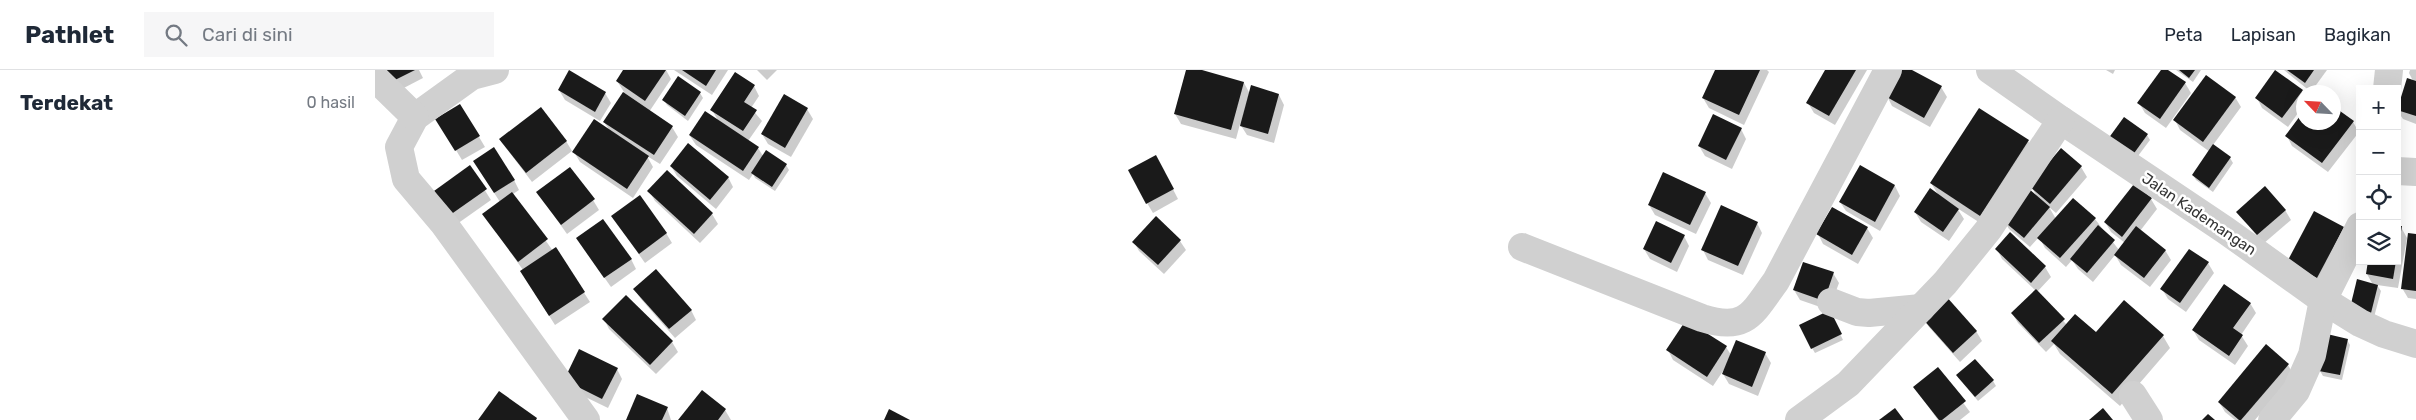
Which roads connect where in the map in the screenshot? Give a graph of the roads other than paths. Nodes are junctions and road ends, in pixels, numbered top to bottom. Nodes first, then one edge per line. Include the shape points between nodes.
1 (495, 70) edge
2 (1888, 70) edge
3 (1990, 70) edge
4 (2389, 70) edge
5 (375, 78) edge
6 (2387, 85) edge
7 (415, 117) junction
8 (2061, 120) junction
9 (2401, 171) edge
10 (2416, 172) edge
11 (2356, 234) edge
12 (1523, 247) dead end
13 (2323, 300) junction
14 (1831, 302) dead end
15 (1921, 308) junction
16 (2416, 344) edge
17 (2133, 395) dead end
18 (586, 420) edge
19 (1799, 420) edge
20 (2149, 420) edge
21 (2273, 420) edge

1 - 7 street via 472,76
2 - 12 street via 1776,281 1755,309 1735,324 1721,324 1702,318
3 - 8 street, Jalan Kademangan
4 - 6 street
5 - 7 street
7 - 18 street via 399,147 406,179 444,224
8 - 13 street, Jalan Kademangan
8 - 15 street via 1988,230
9 - 10 street
11 - 13 street
13 - 16 street, Jalan Kademangan via 2360,323
13 - 21 street via 2311,355 2296,391
14 - 15 street via 1869,313
15 - 19 street via 1848,384
17 - 20 street

